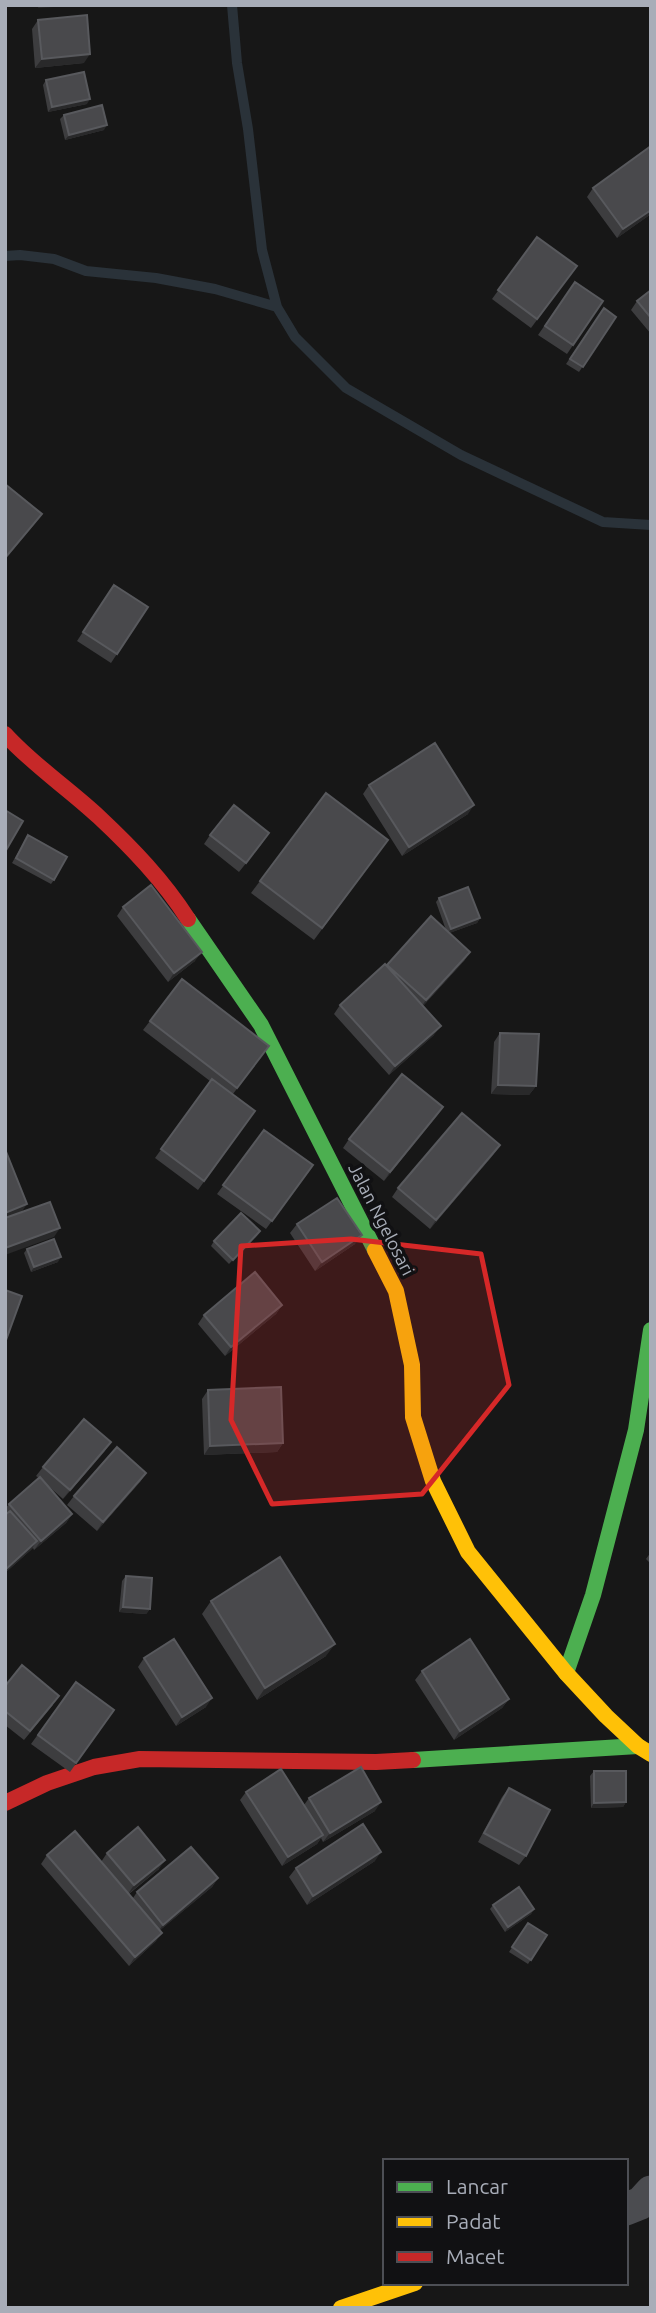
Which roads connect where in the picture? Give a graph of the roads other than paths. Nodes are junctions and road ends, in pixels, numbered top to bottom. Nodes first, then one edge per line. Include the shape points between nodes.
1 (5, 734) edge
2 (651, 1330) edge
3 (566, 1673) junction
4 (644, 1750) edge
5 (5, 1803) edge
6 (651, 2192) edge
7 (628, 2208) edge
8 (409, 2285) edge
9 (341, 2308) edge

1 - 3 street, Jalan Ngelosari via 150,868 261,1025 396,1291 412,1365 413,1417 433,1481 468,1552
2 - 3 street via 636,1430 593,1595
3 - 4 street, Jalan Ngelosari
4 - 5 street via 376,1762 140,1759 94,1767
6 - 7 street
8 - 9 street

